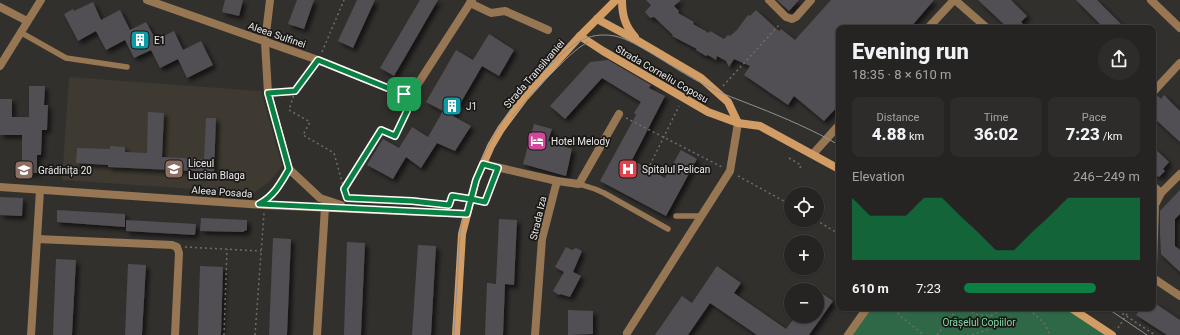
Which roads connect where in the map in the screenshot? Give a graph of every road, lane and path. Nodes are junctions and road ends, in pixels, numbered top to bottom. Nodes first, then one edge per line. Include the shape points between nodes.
1 (41, 0) edge
2 (147, 0) edge
3 (270, 0) edge
4 (344, 0) edge
5 (616, 0) edge
6 (622, 0) edge
7 (769, 0) edge
8 (811, 0) edge
9 (954, 0) edge
10 (1151, 0) edge
11 (471, 1) edge
12 (0, 7) edge
13 (786, 17) junction
14 (597, 19) junction
15 (27, 21) junction
16 (931, 25) edge
17 (983, 25) edge
18 (1180, 28) edge
19 (548, 30) dead end
20 (20, 32) junction
21 (580, 36) junction
22 (638, 41) junction
23 (265, 42) junction
24 (318, 60) junction
25 (1180, 63) edge
26 (0, 66) edge
27 (127, 67) dead end
28 (1156, 89) edge
29 (295, 91) junction
30 (718, 92) junction
31 (268, 93) junction
32 (404, 94) junction
33 (682, 98) junction
34 (619, 114) joint
35 (738, 123) junction
36 (836, 129) edge
37 (664, 137) junction
38 (813, 154) junction
39 (789, 158) dead end
40 (483, 164) junction
41 (650, 165) dead end
42 (836, 167) edge
43 (498, 168) junction
44 (800, 168) dead end
45 (289, 169) junction
46 (730, 171) junction
47 (1180, 174) edge
48 (737, 175) dead end
49 (557, 181) junction
50 (579, 184) junction
51 (0, 187) edge
52 (344, 189) junction
53 (1156, 189) edge
54 (40, 190) junction
55 (1161, 193) junction
56 (471, 199) junction
57 (784, 201) edge
58 (427, 203) dead end
59 (1156, 203) edge
60 (262, 205) junction
61 (449, 205) dead end
62 (325, 207) junction
63 (350, 208) junction
64 (467, 214) junction
65 (676, 216) dead end
66 (702, 216) junction
67 (824, 225) edge
68 (668, 229) dead end
69 (836, 232) edge
70 (37, 239) junction
71 (227, 249) junction
72 (178, 250) junction
73 (261, 251) junction
74 (1156, 280) edge
75 (1180, 296) edge
76 (865, 311) edge
77 (897, 311) edge
78 (956, 311) edge
79 (972, 311) edge
80 (1001, 311) edge
81 (1031, 311) edge
82 (1076, 311) edge
83 (1118, 311) edge
84 (1129, 311) edge
85 (990, 316) junction
86 (1126, 316) junction
87 (1115, 332) edge
88 (626, 334) edge
89 (31, 335) edge
90 (175, 335) edge
91 (224, 335) edge
92 (255, 335) edge
93 (317, 335) edge
94 (456, 335) edge
95 (535, 335) edge
96 (848, 335) edge
97 (924, 335) edge
98 (937, 335) edge
99 (972, 335) edge
100 (1050, 335) edge
101 (1155, 335) edge

1 - 15 street
2 - 23 street, Aleea Sulfinei
3 - 23 street
4 - 24 path
5 - 14 main road, Strada Transilvaniei
6 - 22 main road via 628,29
7 - 13 street
8 - 13 street via 796,17
9 - 16 street
9 - 17 street
10 - 18 street
11 - 19 street via 491,13 505,11
11 - 32 street via 414,90
12 - 15 street
13 - 30 path
14 - 21 main road, Strada Transilvaniei
14 - 22 main road, Strada Corneliu Coposu
15 - 20 street
20 - 26 street
20 - 27 lane via 66,58
21 - 33 main road, Strada Corneliu Coposu
21 - 40 main road, Strada Transilvaniei via 516,108 491,146
22 - 30 main road, Strada Corneliu Coposu via 701,78
23 - 24 street, Aleea Sulfinei
23 - 31 street
24 - 29 path
24 - 32 street, Aleea Sulfinei
25 - 28 street
29 - 31 path
29 - 52 path via 289,110 310,122 304,135 334,152
30 - 35 main road, Strada Corneliu Coposu via 728,102
31 - 45 street
32 - 52 path via 407,111 395,136 381,130
33 - 35 main road, Strada Corneliu Coposu via 708,112
33 - 37 path
34 - 37 path
34 - 50 street
35 - 38 main road, Strada Corneliu Coposu via 760,126
35 - 46 street
36 - 38 street
37 - 41 path
37 - 46 path
38 - 42 main road, Strada Corneliu Coposu
39 - 44 path via 801,165
40 - 43 street
40 - 56 main road, Strada Transilvaniei
43 - 49 street
43 - 56 path via 485,202
45 - 60 street via 281,184
45 - 63 street via 320,198
46 - 66 street
47 - 55 street
48 - 57 path
49 - 50 street
49 - 95 street, Strada Iza via 542,239
50 - 68 lane via 604,193
51 - 54 street, Aleea Posada
52 - 58 path via 347,198
53 - 55 street
54 - 60 street, Aleea Posada
54 - 70 street
55 - 59 street
56 - 61 path via 452,196
56 - 64 main road, Strada Transilvaniei
60 - 62 street, Aleea Posada
60 - 73 path
62 - 63 street, Aleea Posada
62 - 93 street
63 - 64 street, Aleea Posada
64 - 94 main road, Strada Transilvaniei via 462,234
65 - 66 lane
66 - 88 street
67 - 69 path
70 - 72 street via 172,245
70 - 89 street
71 - 72 path
71 - 73 path
71 - 91 path
72 - 90 street
73 - 92 path
74 - 75 street
76 - 96 street
77 - 97 path
78 - 98 path
79 - 85 path via 974,314
80 - 85 path
81 - 100 path via 1045,324
82 - 87 main road
83 - 86 path
84 - 86 path
85 - 99 path via 989,329
86 - 87 path
86 - 101 path

